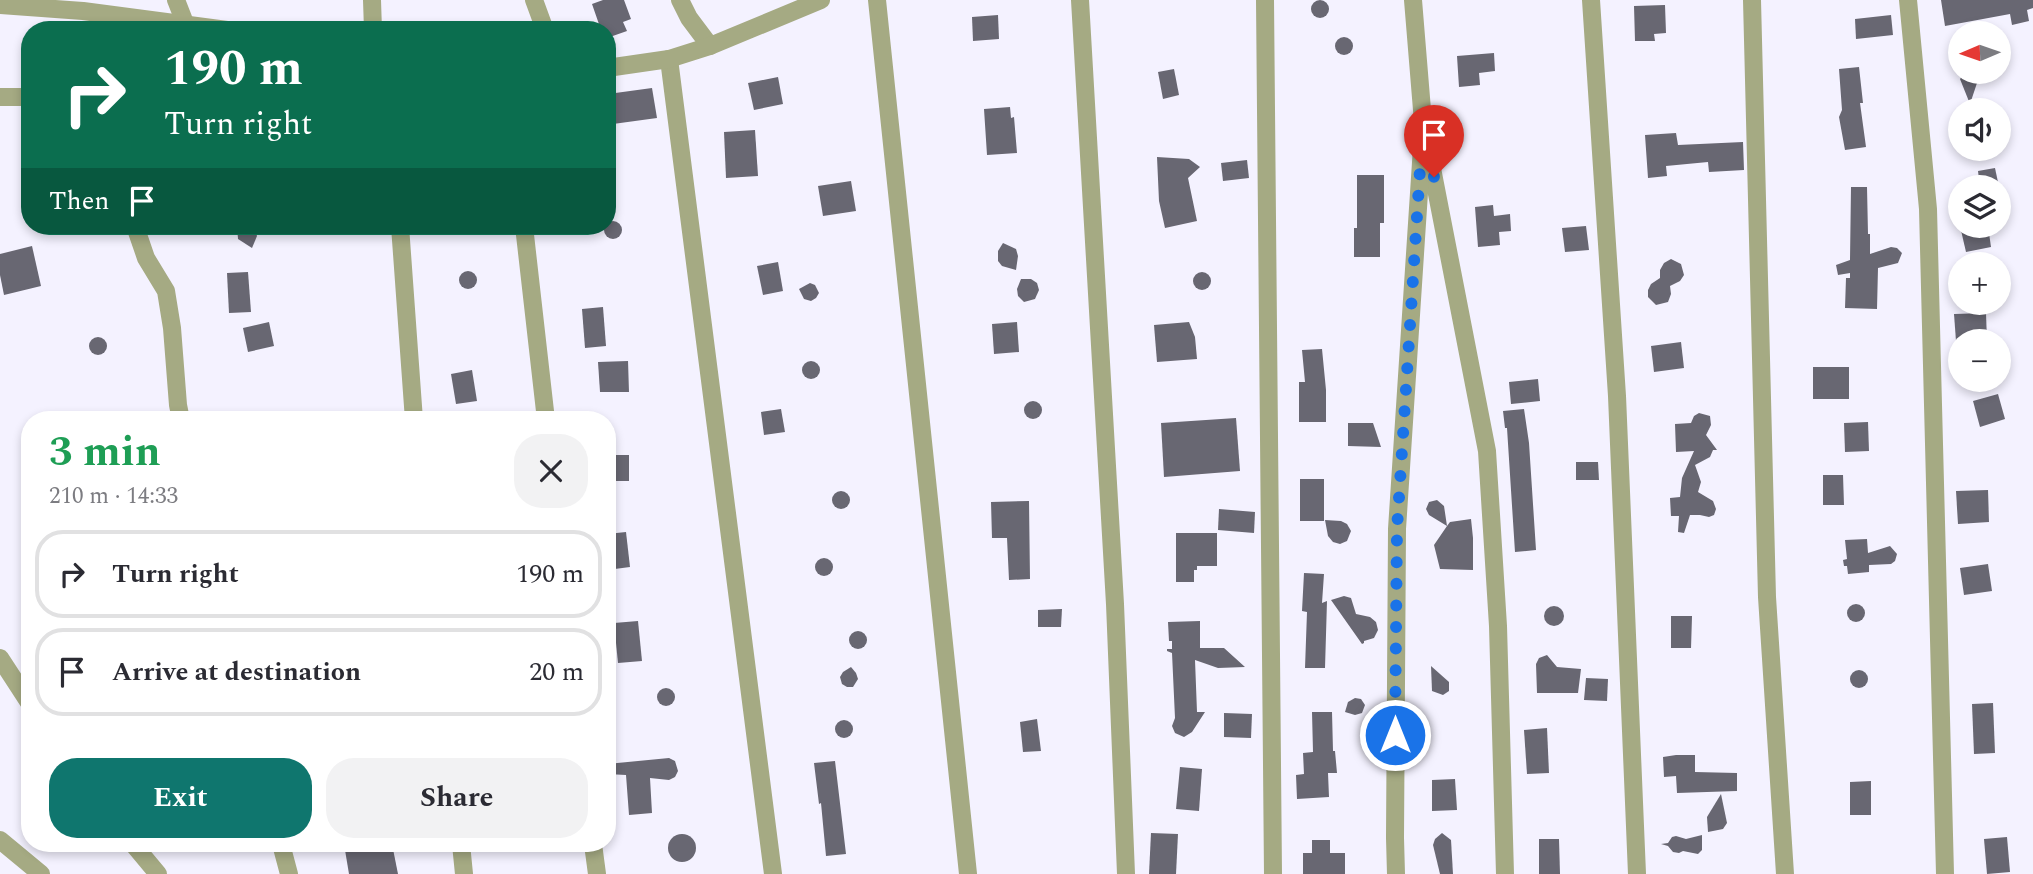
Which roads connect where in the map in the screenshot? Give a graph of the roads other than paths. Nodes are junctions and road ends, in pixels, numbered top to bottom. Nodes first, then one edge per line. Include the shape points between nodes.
1 (176, 0) edge
2 (372, 0) edge
3 (534, 0) edge
4 (680, 0) edge
5 (821, 0) edge
6 (877, 0) edge
7 (1080, 0) edge
8 (1265, 0) edge
9 (1413, 0) edge
10 (1591, 0) edge
11 (1752, 0) edge
12 (1908, 0) edge
13 (0, 5) edge
14 (80, 6) edge
15 (151, 21) edge
16 (178, 21) edge
17 (373, 21) edge
18 (541, 21) edge
19 (710, 46) junction
20 (669, 59) junction
21 (616, 67) edge
22 (21, 96) edge
23 (0, 97) edge
24 (21, 99) edge
25 (0, 108) edge
26 (1423, 122) junction
27 (138, 235) edge
28 (401, 235) edge
29 (525, 235) edge
30 (179, 411) edge
31 (413, 411) edge
32 (545, 411) edge
33 (0, 658) edge
34 (21, 690) edge
35 (0, 840) edge
36 (140, 852) edge
37 (283, 852) edge
38 (462, 852) edge
39 (594, 852) edge
40 (41, 874) edge
41 (158, 874) edge
42 (289, 874) edge
43 (464, 874) edge
44 (597, 874) edge
45 (773, 874) edge
46 (968, 874) edge
47 (1126, 874) edge
48 (1273, 874) edge
49 (1396, 874) edge
50 (1505, 874) edge
51 (1637, 874) edge
52 (1785, 874) edge
53 (1945, 874) edge

1 - 16 street
2 - 17 street
3 - 18 street
4 - 19 street
5 - 19 street
6 - 46 street
7 - 47 street
8 - 48 street
9 - 26 street
10 - 51 street via 1618,396
11 - 52 street via 1767,597
12 - 53 street via 1928,209
13 - 14 street
14 - 15 street
19 - 20 street
20 - 21 street
20 - 45 street
22 - 23 street
24 - 25 street
26 - 49 street via 1397,529
26 - 50 street via 1487,451 1498,626
27 - 30 street via 166,290
28 - 31 street
29 - 32 street
33 - 34 street
35 - 40 street
36 - 41 street
37 - 42 street
38 - 43 street
39 - 44 street

